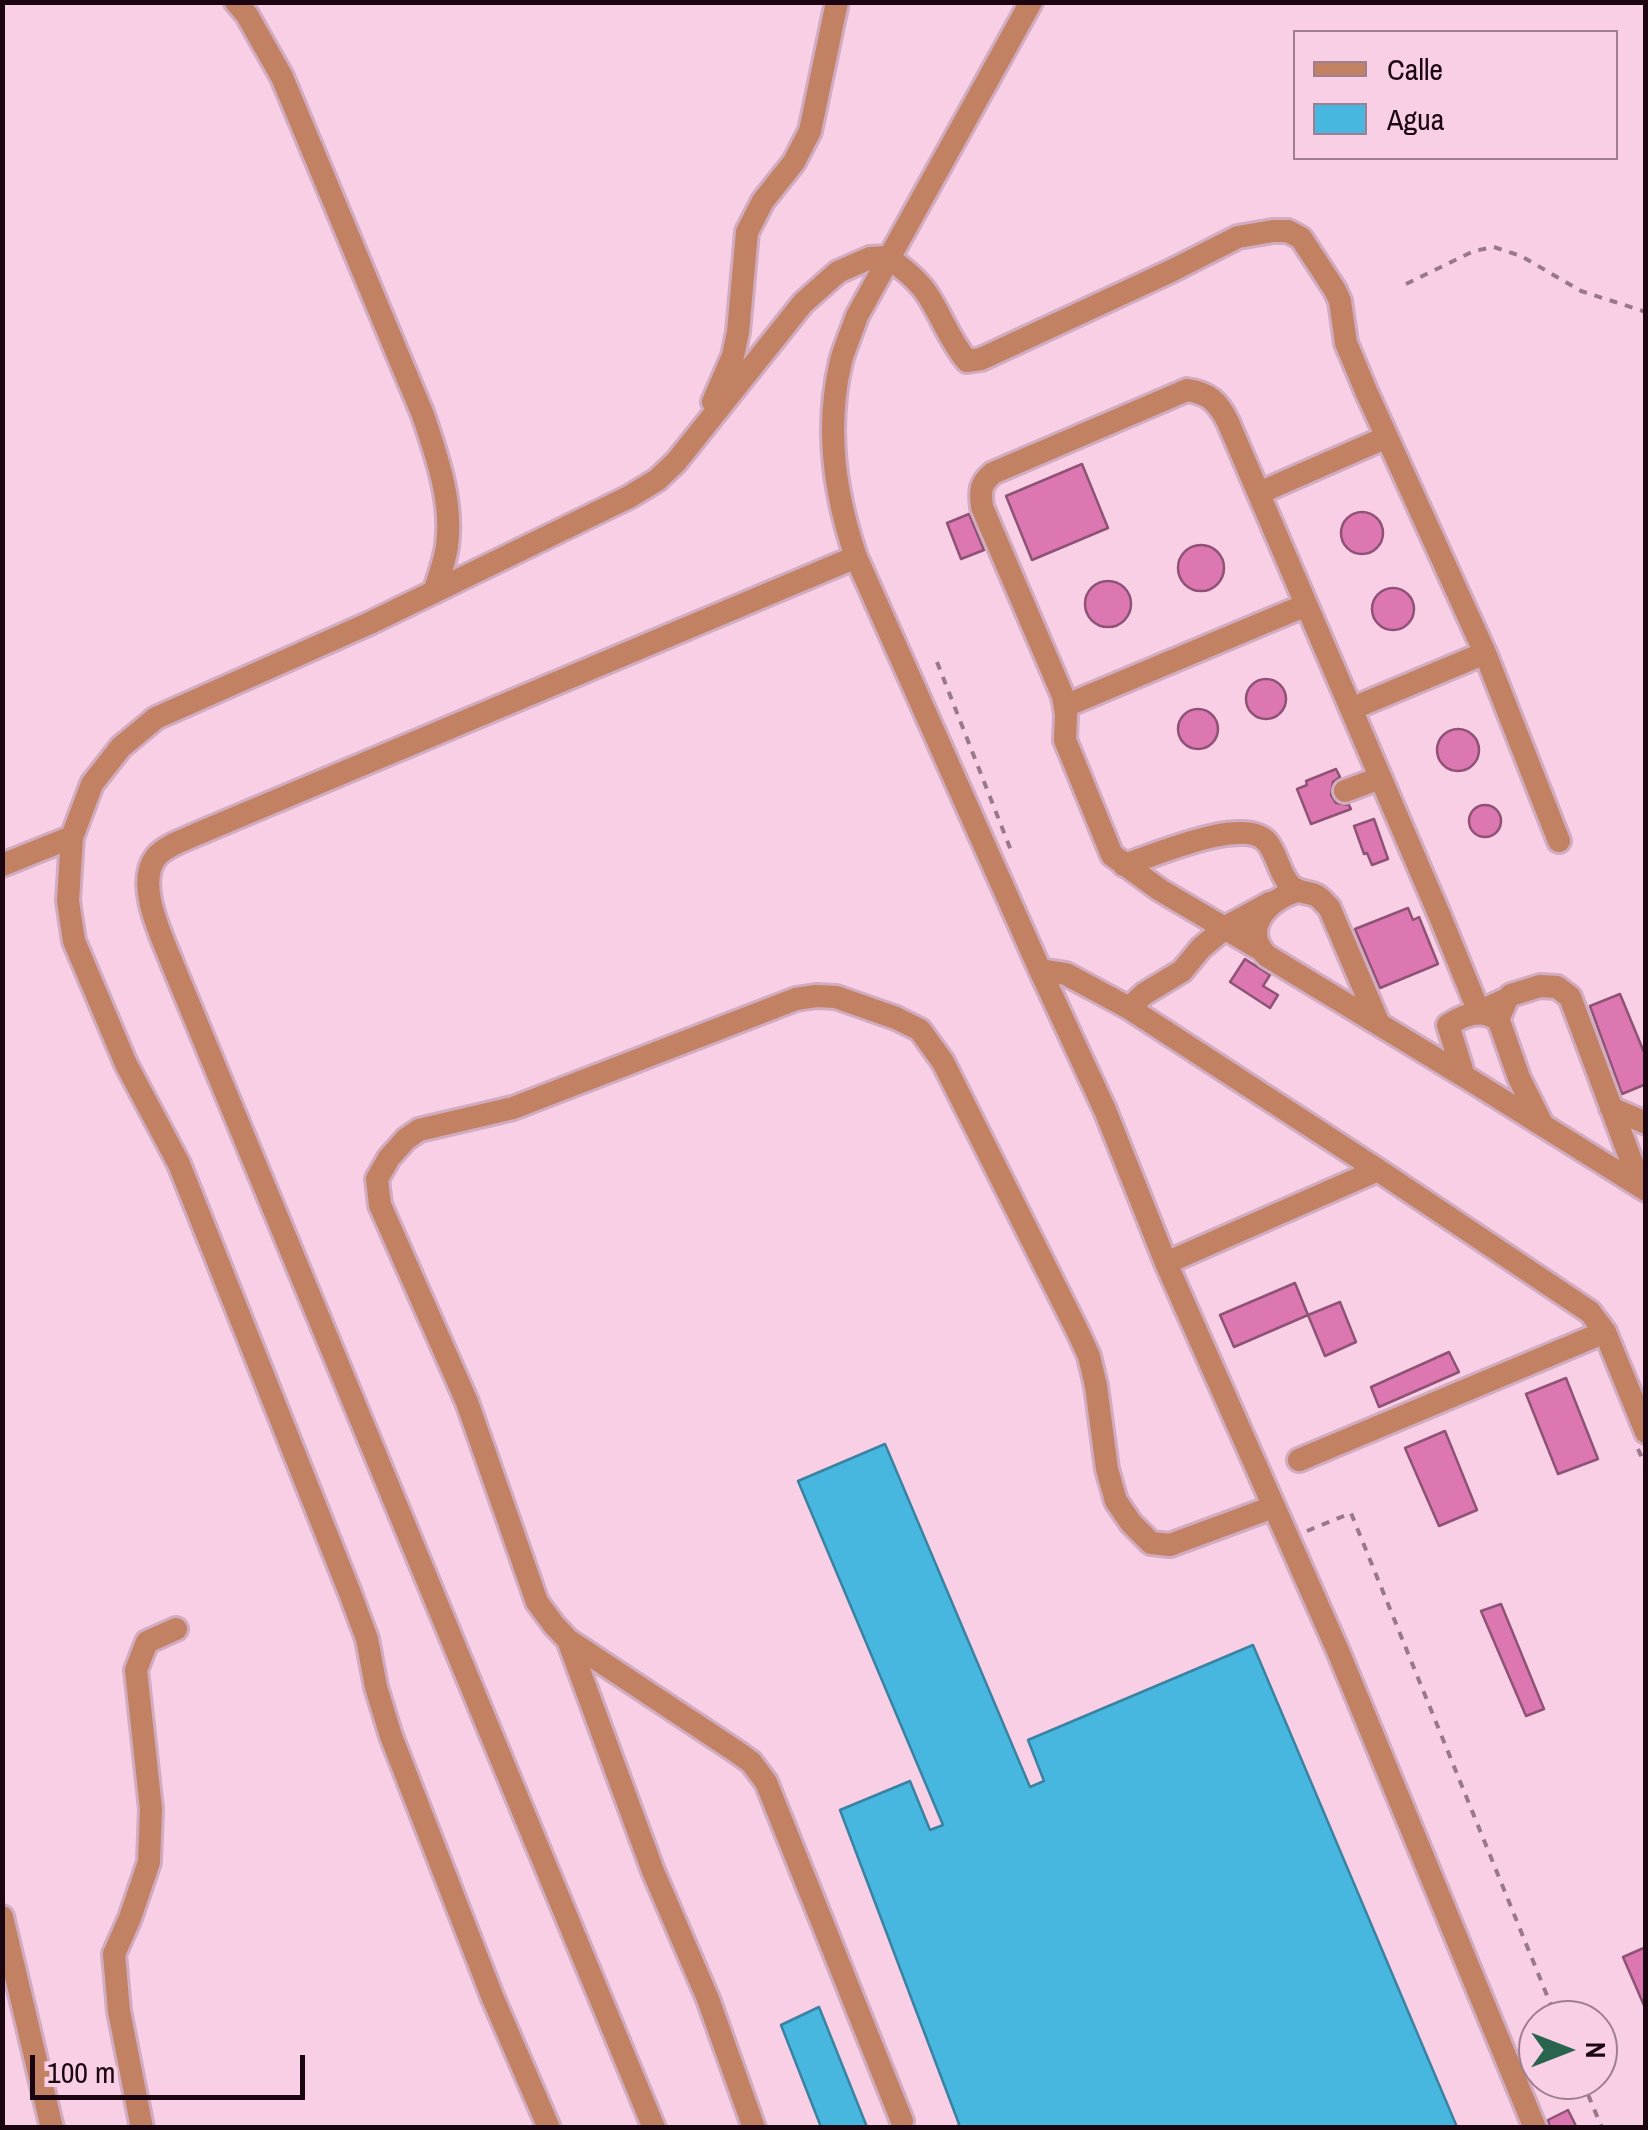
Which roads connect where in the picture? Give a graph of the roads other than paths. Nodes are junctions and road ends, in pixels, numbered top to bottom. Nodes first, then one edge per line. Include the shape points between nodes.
1 (236, 2) edge
2 (837, 2) edge
3 (1031, 2) edge
4 (888, 257) junction
5 (700, 431) junction
6 (1387, 437) junction
7 (1258, 492) junction
8 (856, 557) junction
9 (434, 592) junction
10 (1306, 604) junction
11 (1485, 653) junction
12 (1064, 706) junction
13 (1350, 709) junction
14 (1380, 778) junction
15 (1345, 792) dead end
16 (72, 836) junction
17 (1560, 841) dead end
18 (1164, 852) junction
19 (1124, 865) junction
20 (2, 866) edge
21 (1297, 891) junction
22 (1164, 892) junction
23 (1270, 903) junction
24 (1225, 928) junction
25 (1260, 949) junction
26 (1040, 970) junction
27 (1129, 1008) junction
28 (1495, 1011) junction
29 (1379, 1024) junction
30 (1464, 1076) junction
31 (1520, 1078) junction
32 (1491, 1093) junction
33 (1611, 1108) junction
34 (1646, 1123) edge
35 (1542, 1124) junction
36 (1378, 1170) junction
37 (1644, 1192) edge
38 (1166, 1263) junction
39 (1605, 1332) junction
40 (1640, 1437) edge
41 (1298, 1460) dead end
42 (1273, 1507) junction
43 (176, 1630) dead end
44 (568, 1640) junction
45 (2, 1917) edge
46 (902, 2122) dead end
47 (52, 2128) edge
48 (142, 2128) edge
49 (550, 2128) edge
50 (654, 2128) edge
51 (754, 2128) edge
52 (1535, 2128) edge

1 - 9 lane via 282,77 424,415 448,510 447,546
2 - 5 lane via 810,130 746,232 738,332
3 - 4 lane
4 - 5 lane via 838,272 803,302
4 - 6 lane via 930,297 967,361 1238,237 1288,231 1301,238 1335,290 1346,343
4 - 8 lane via 856,316 833,423 833,469
5 - 9 lane via 667,471 629,498
6 - 7 lane
6 - 11 lane
7 - 10 lane
7 - 12 lane via 1218,402 1187,390 984,480 982,507
8 - 26 lane
8 - 50 lane via 197,834 156,857 150,869 153,915 172,964
9 - 16 lane via 156,718 92,784
10 - 12 lane
10 - 13 lane
11 - 13 lane
11 - 17 lane
12 - 19 lane via 1065,740 1112,855
13 - 14 lane
14 - 15 lane
14 - 28 lane
16 - 20 lane
16 - 49 lane via 68,900 74,941 126,1064 179,1164 367,1638 391,1736
18 - 19 lane
18 - 21 lane via 1251,833 1269,843
18 - 22 lane
19 - 22 lane
21 - 23 lane
21 - 29 lane via 1329,908
22 - 24 lane
23 - 24 lane
23 - 25 lane via 1257,928
24 - 25 lane
24 - 27 lane via 1182,972
25 - 29 lane
26 - 27 lane via 1066,974
26 - 38 lane
27 - 36 lane
28 - 30 lane via 1448,1025
28 - 31 lane
28 - 33 lane via 1511,995 1540,986 1564,990
29 - 30 lane
30 - 32 lane
31 - 32 lane
31 - 35 lane
32 - 35 lane
33 - 34 lane
33 - 37 lane
35 - 37 lane
36 - 38 lane
36 - 39 lane via 1590,1312
38 - 42 lane
39 - 40 lane
39 - 41 lane
42 - 44 lane via 1170,1545 1151,1542 1130,1523 1107,1469 1089,1356 943,1062 920,1030 896,1018 836,997 796,999 513,1108 420,1130 377,1179 380,1205 468,1402 537,1602
42 - 52 lane
43 - 48 lane via 147,1642 136,1670 151,1809 149,1862 114,1954
44 - 46 lane via 751,1762 766,1782
44 - 51 lane
45 - 47 lane

